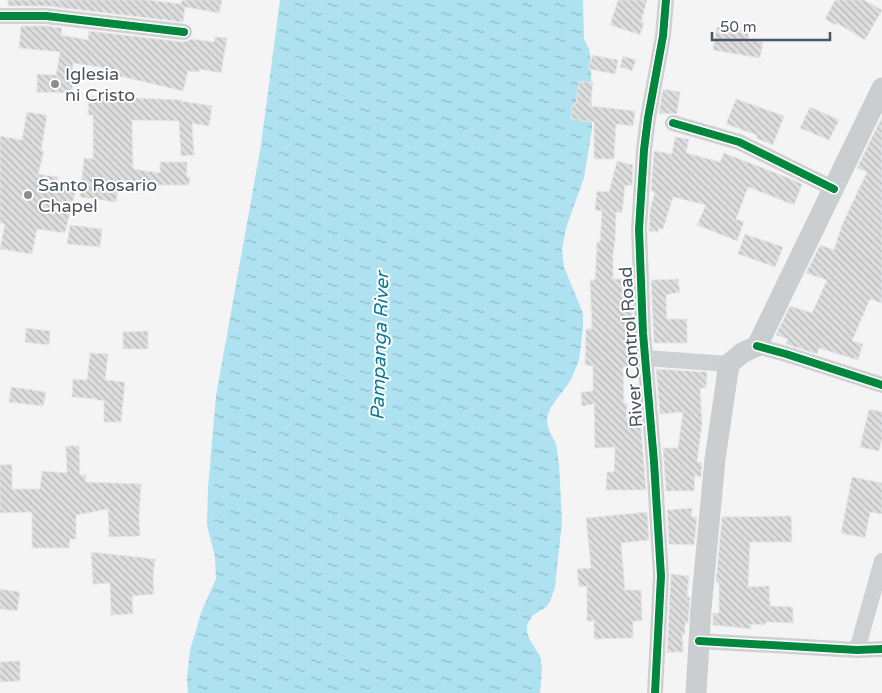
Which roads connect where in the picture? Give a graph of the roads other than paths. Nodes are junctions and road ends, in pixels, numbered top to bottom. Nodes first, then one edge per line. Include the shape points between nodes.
1 (1, 0) edge
2 (666, 0) edge
3 (0, 11) edge
4 (0, 16) edge
5 (184, 32) dead end
6 (882, 88) edge
7 (673, 123) dead end
8 (834, 189) junction
9 (757, 346) junction
10 (645, 358) junction
11 (729, 364) junction
12 (882, 385) edge
13 (882, 561) edge
14 (699, 641) junction
15 (882, 648) edge
16 (856, 650) junction
17 (654, 693) edge
18 (696, 693) edge

1 - 3 street
2 - 10 street, River Control Road via 644,150 639,229
4 - 5 street via 46,16
6 - 8 main road
7 - 8 street via 739,142
8 - 9 main road
9 - 11 main road via 742,352
9 - 12 street
10 - 11 street
10 - 17 street, River Control Road via 661,576
11 - 14 main road via 715,459
13 - 16 street
14 - 16 street
14 - 18 main road
15 - 16 street

